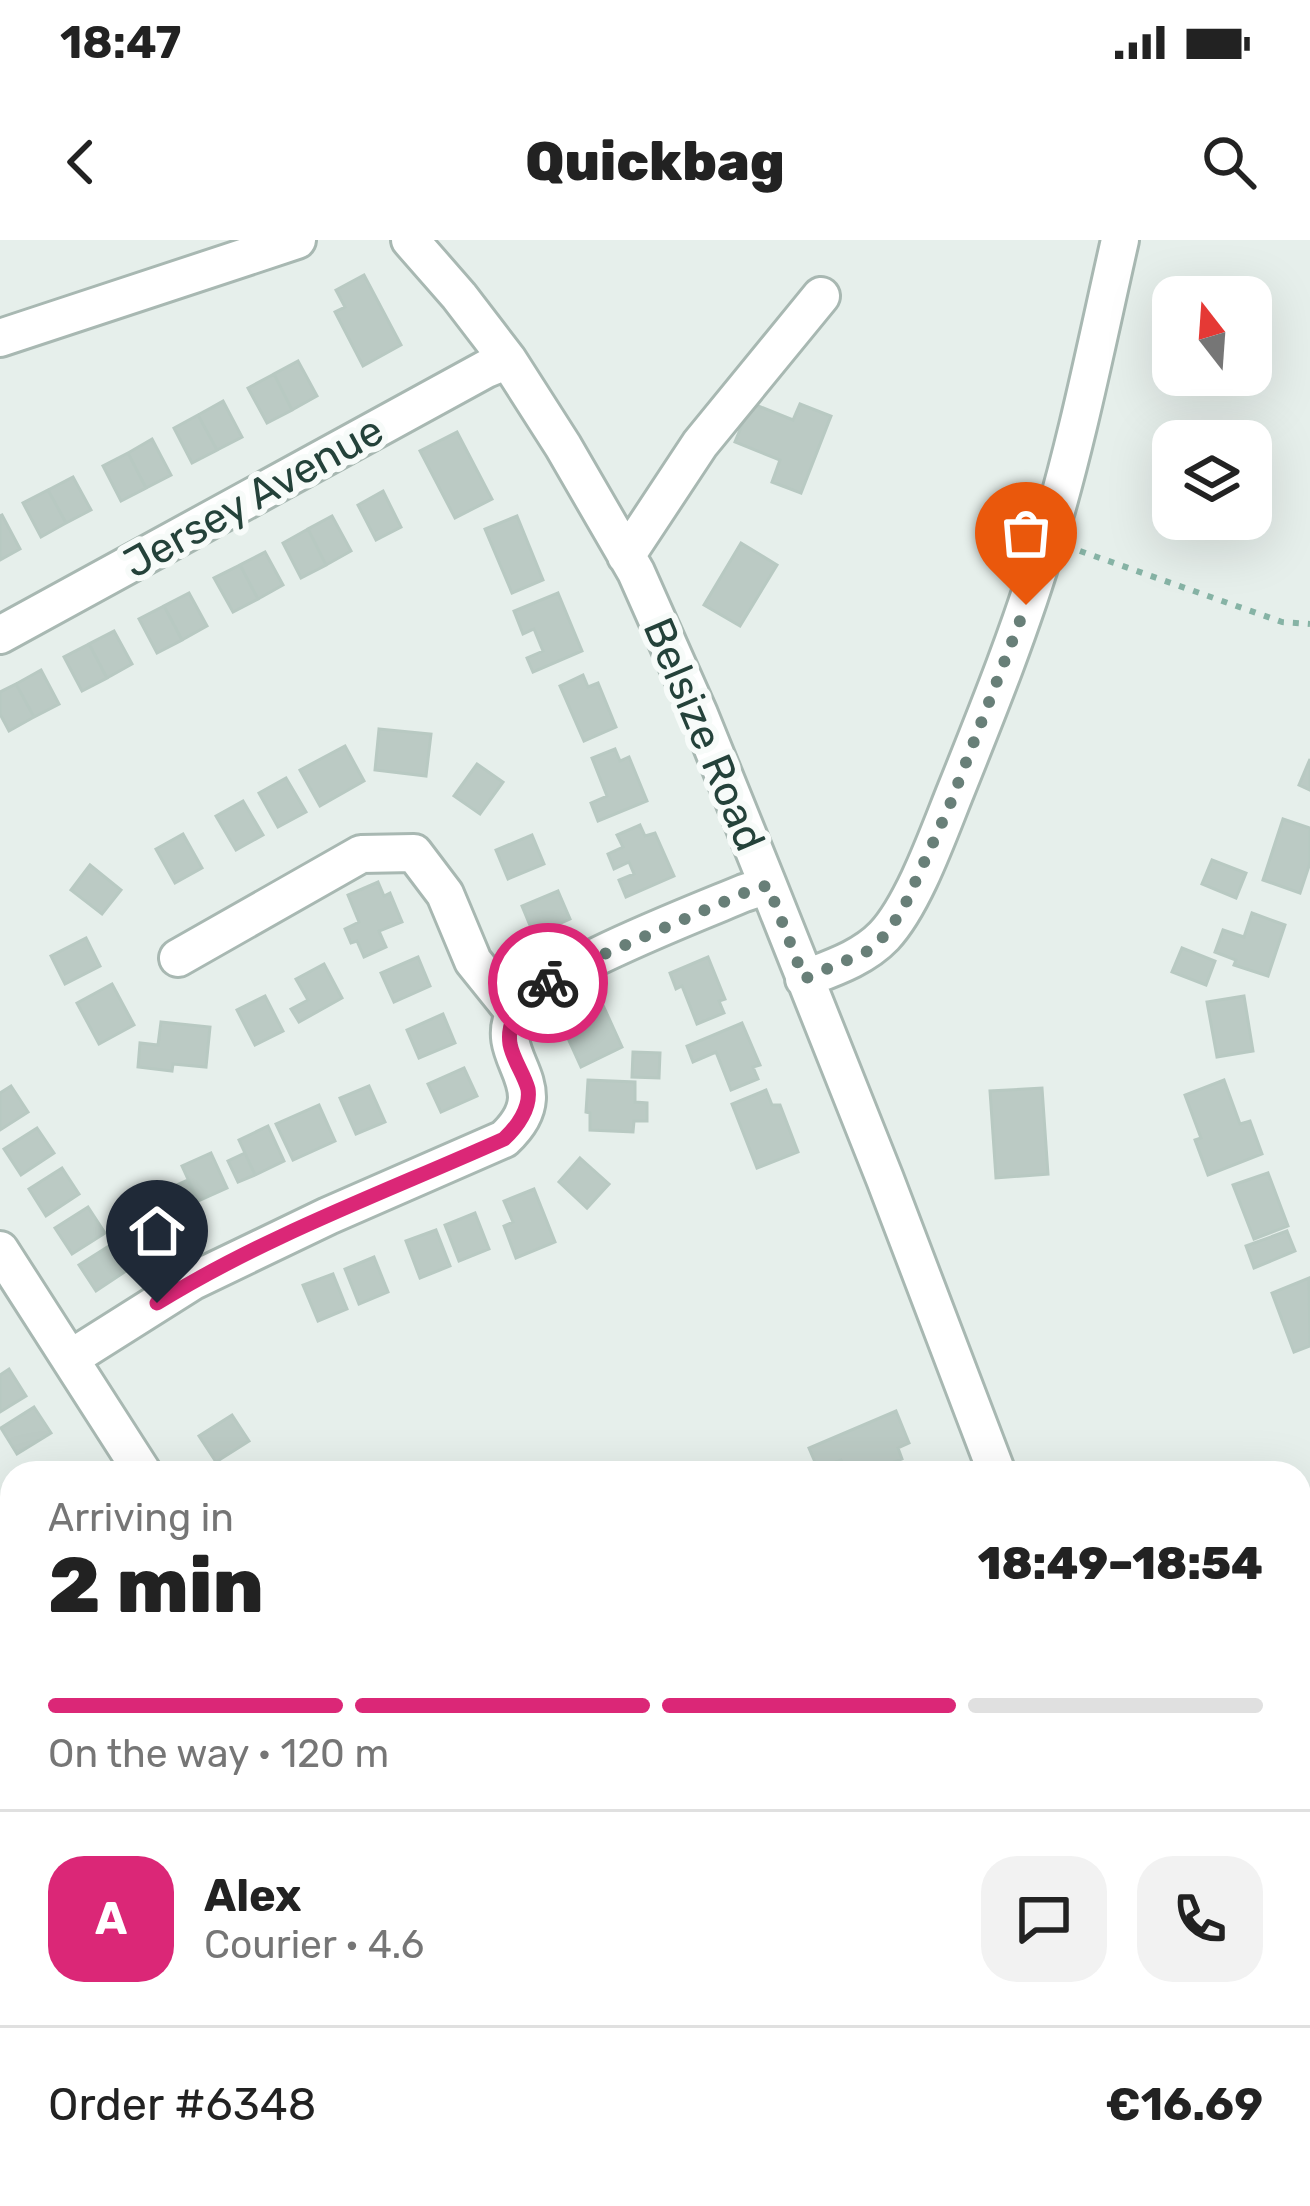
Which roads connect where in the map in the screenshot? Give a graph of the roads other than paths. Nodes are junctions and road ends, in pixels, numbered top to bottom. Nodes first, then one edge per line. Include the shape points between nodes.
1 (297, 240) edge
2 (410, 240) edge
3 (1120, 240) edge
4 (821, 296) dead end
5 (0, 338) edge
6 (508, 360) junction
7 (626, 556) junction
8 (0, 635) edge
9 (768, 885) junction
10 (178, 958) dead end
11 (804, 979) junction
12 (514, 1012) junction
13 (0, 1250) edge
14 (71, 1358) junction
15 (135, 1461) edge
16 (992, 1461) edge

1 - 5 street
2 - 6 street, Belsize Road
3 - 11 street via 1048,539 972,751 888,932 870,950
4 - 7 street via 700,444
6 - 7 street, Belsize Road
6 - 8 street, Jersey Avenue
7 - 9 street, Belsize Road
9 - 11 street, Belsize Road
9 - 12 street via 568,970
10 - 12 street via 361,854 414,853 445,894 473,962
11 - 16 street, Belsize Road
12 - 14 street via 509,1042 529,1094 519,1125 504,1139 193,1281
13 - 14 street
14 - 15 street

